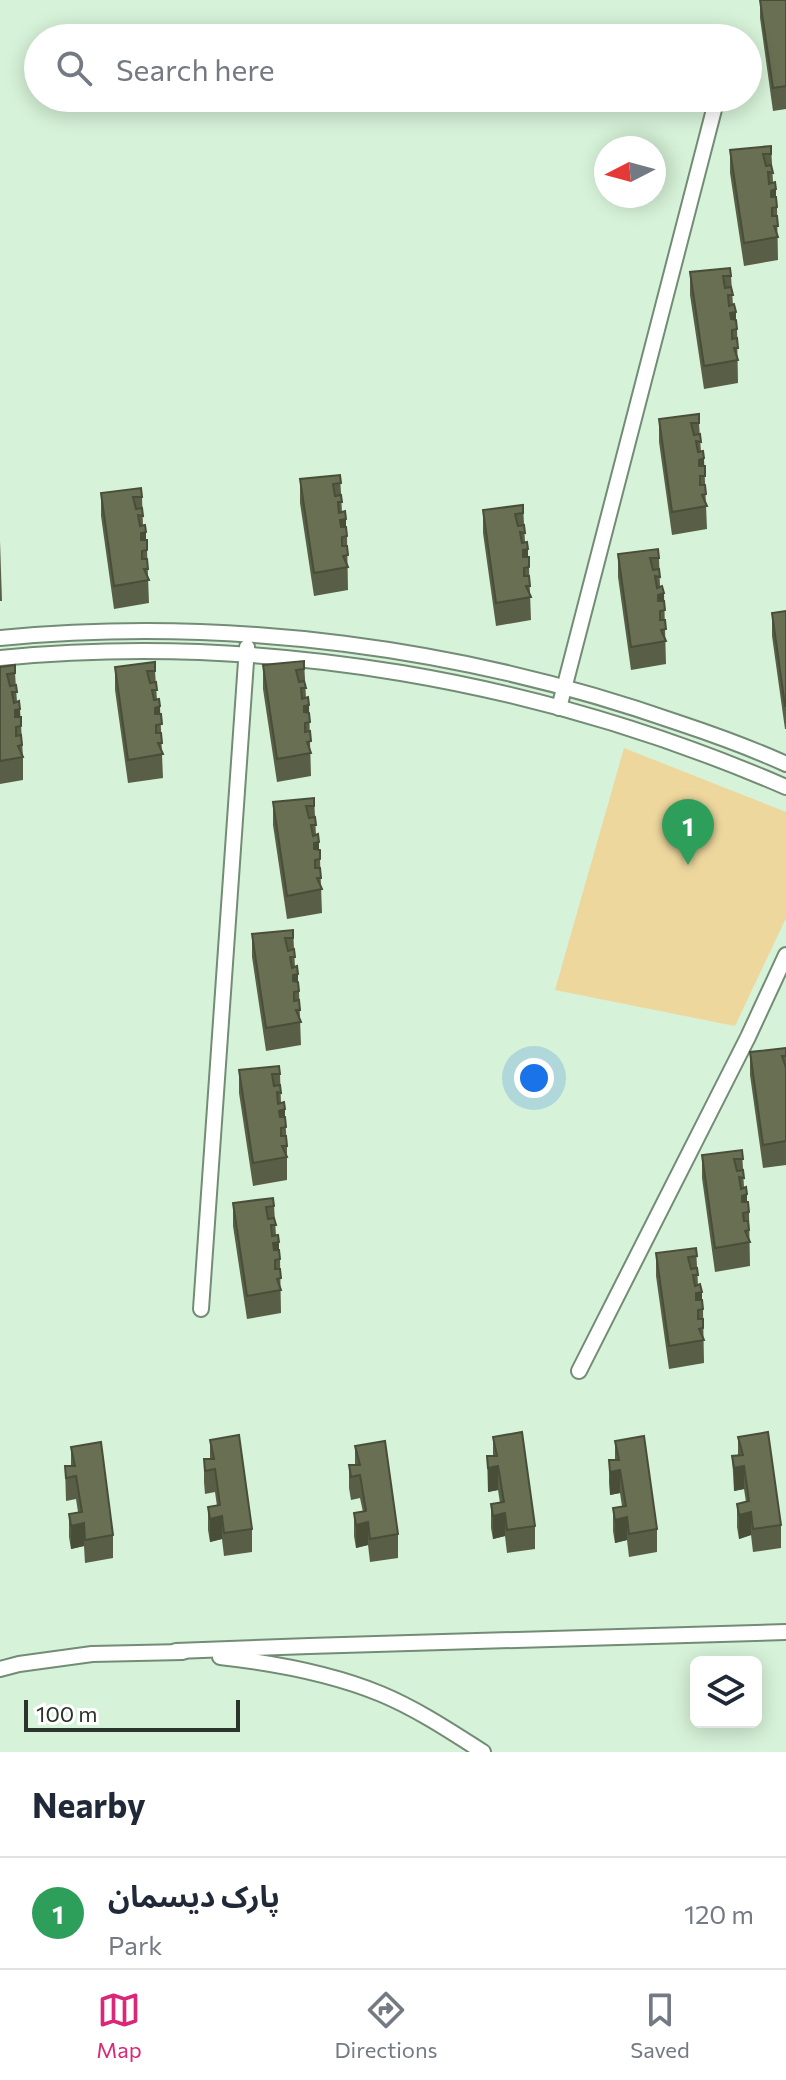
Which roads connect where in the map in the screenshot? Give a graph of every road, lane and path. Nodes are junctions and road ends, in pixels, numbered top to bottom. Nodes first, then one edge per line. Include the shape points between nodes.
1 (713, 112) edge
2 (247, 635) junction
3 (0, 638) edge
4 (246, 654) junction
5 (0, 658) edge
6 (563, 686) junction
7 (559, 708) junction
8 (786, 764) edge
9 (786, 787) edge
10 (786, 955) edge
11 (201, 1309) dead end
12 (579, 1371) dead end
13 (786, 1632) edge
14 (176, 1651) junction
15 (0, 1669) edge
16 (483, 1752) edge

1 - 6 street
2 - 3 street via 155,631
2 - 4 street
2 - 6 street via 444,659
4 - 5 street via 52,653
4 - 7 street via 450,681
4 - 11 street
6 - 7 street
6 - 8 street
7 - 9 street via 635,729
10 - 12 street
13 - 14 street
14 - 15 street via 92,1654
14 - 16 street via 266,1662 330,1677 381,1694

